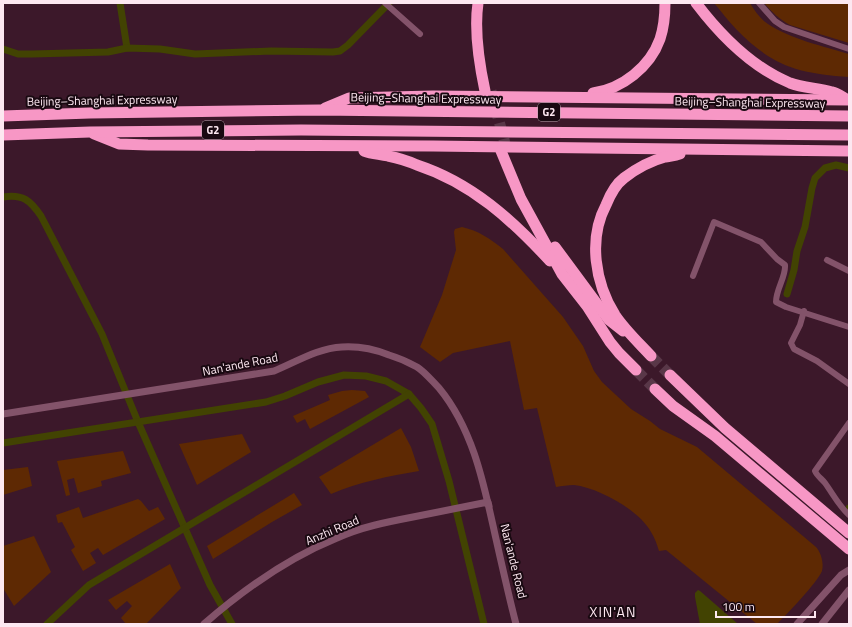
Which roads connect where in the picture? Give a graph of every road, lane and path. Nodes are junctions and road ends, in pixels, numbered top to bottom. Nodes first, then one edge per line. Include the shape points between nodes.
1 (385, 3) edge
2 (478, 3) edge
3 (482, 3) edge
4 (665, 3) edge
5 (696, 3) edge
6 (759, 3) edge
7 (420, 34) dead end
8 (849, 49) edge
9 (553, 97) junction
10 (848, 100) edge
11 (319, 110) junction
12 (3, 116) edge
13 (849, 116) edge
14 (90, 132) junction
15 (844, 135) edge
16 (3, 136) edge
17 (348, 146) junction
18 (689, 150) junction
19 (849, 151) edge
20 (827, 260) dead end
21 (849, 271) edge
22 (562, 274) junction
23 (693, 276) dead end
24 (804, 311) junction
25 (849, 327) edge
26 (634, 339) junction
27 (651, 356) tunnel mouth
28 (636, 370) tunnel mouth
29 (670, 375) tunnel mouth
30 (849, 384) edge
31 (655, 389) tunnel mouth
32 (3, 414) edge
33 (849, 423) edge
34 (488, 502) junction
35 (849, 515) edge
36 (849, 533) edge
37 (849, 549) edge
38 (849, 570) edge
39 (849, 590) edge
40 (204, 624) edge
41 (516, 624) edge
42 (797, 624) edge
43 (822, 624) edge

1 - 7 street
2 - 3 highway via 476,24 480,68 488,91 481,24
4 - 9 highway via 664,23 654,52 626,81 606,90
5 - 10 highway via 734,46 770,74 792,84 834,92
6 - 8 street via 775,21 784,26
9 - 10 highway
9 - 11 highway via 349,98
11 - 12 highway, Beijing–Shanghai Expressway / G2 via 106,112
11 - 13 highway, Beijing–Shanghai Expressway / G2
14 - 15 highway, G2 via 301,130
14 - 16 highway, G2
14 - 17 highway via 119,144
17 - 18 highway
17 - 22 highway via 419,165 469,189 513,223
18 - 19 highway
18 - 26 highway via 654,160 623,179 612,193 598,226 596,262 600,280 615,315
20 - 21 street
22 - 26 highway via 521,200 504,151 546,235 609,320
22 - 28 highway via 618,353
23 - 24 street via 714,222 761,242 784,263 785,270 776,302
24 - 25 street
24 - 30 street via 792,346
26 - 27 highway
29 - 36 highway via 725,428
31 - 37 highway
32 - 34 street, Nan'ande Road via 274,371 314,353 341,347 377,350 418,368 446,397 462,421 472,446
33 - 35 street via 815,471
34 - 40 street, Anzhi Road via 363,528 338,537 272,572
34 - 41 street, Nan'ande Road
38 - 42 street
39 - 43 street

